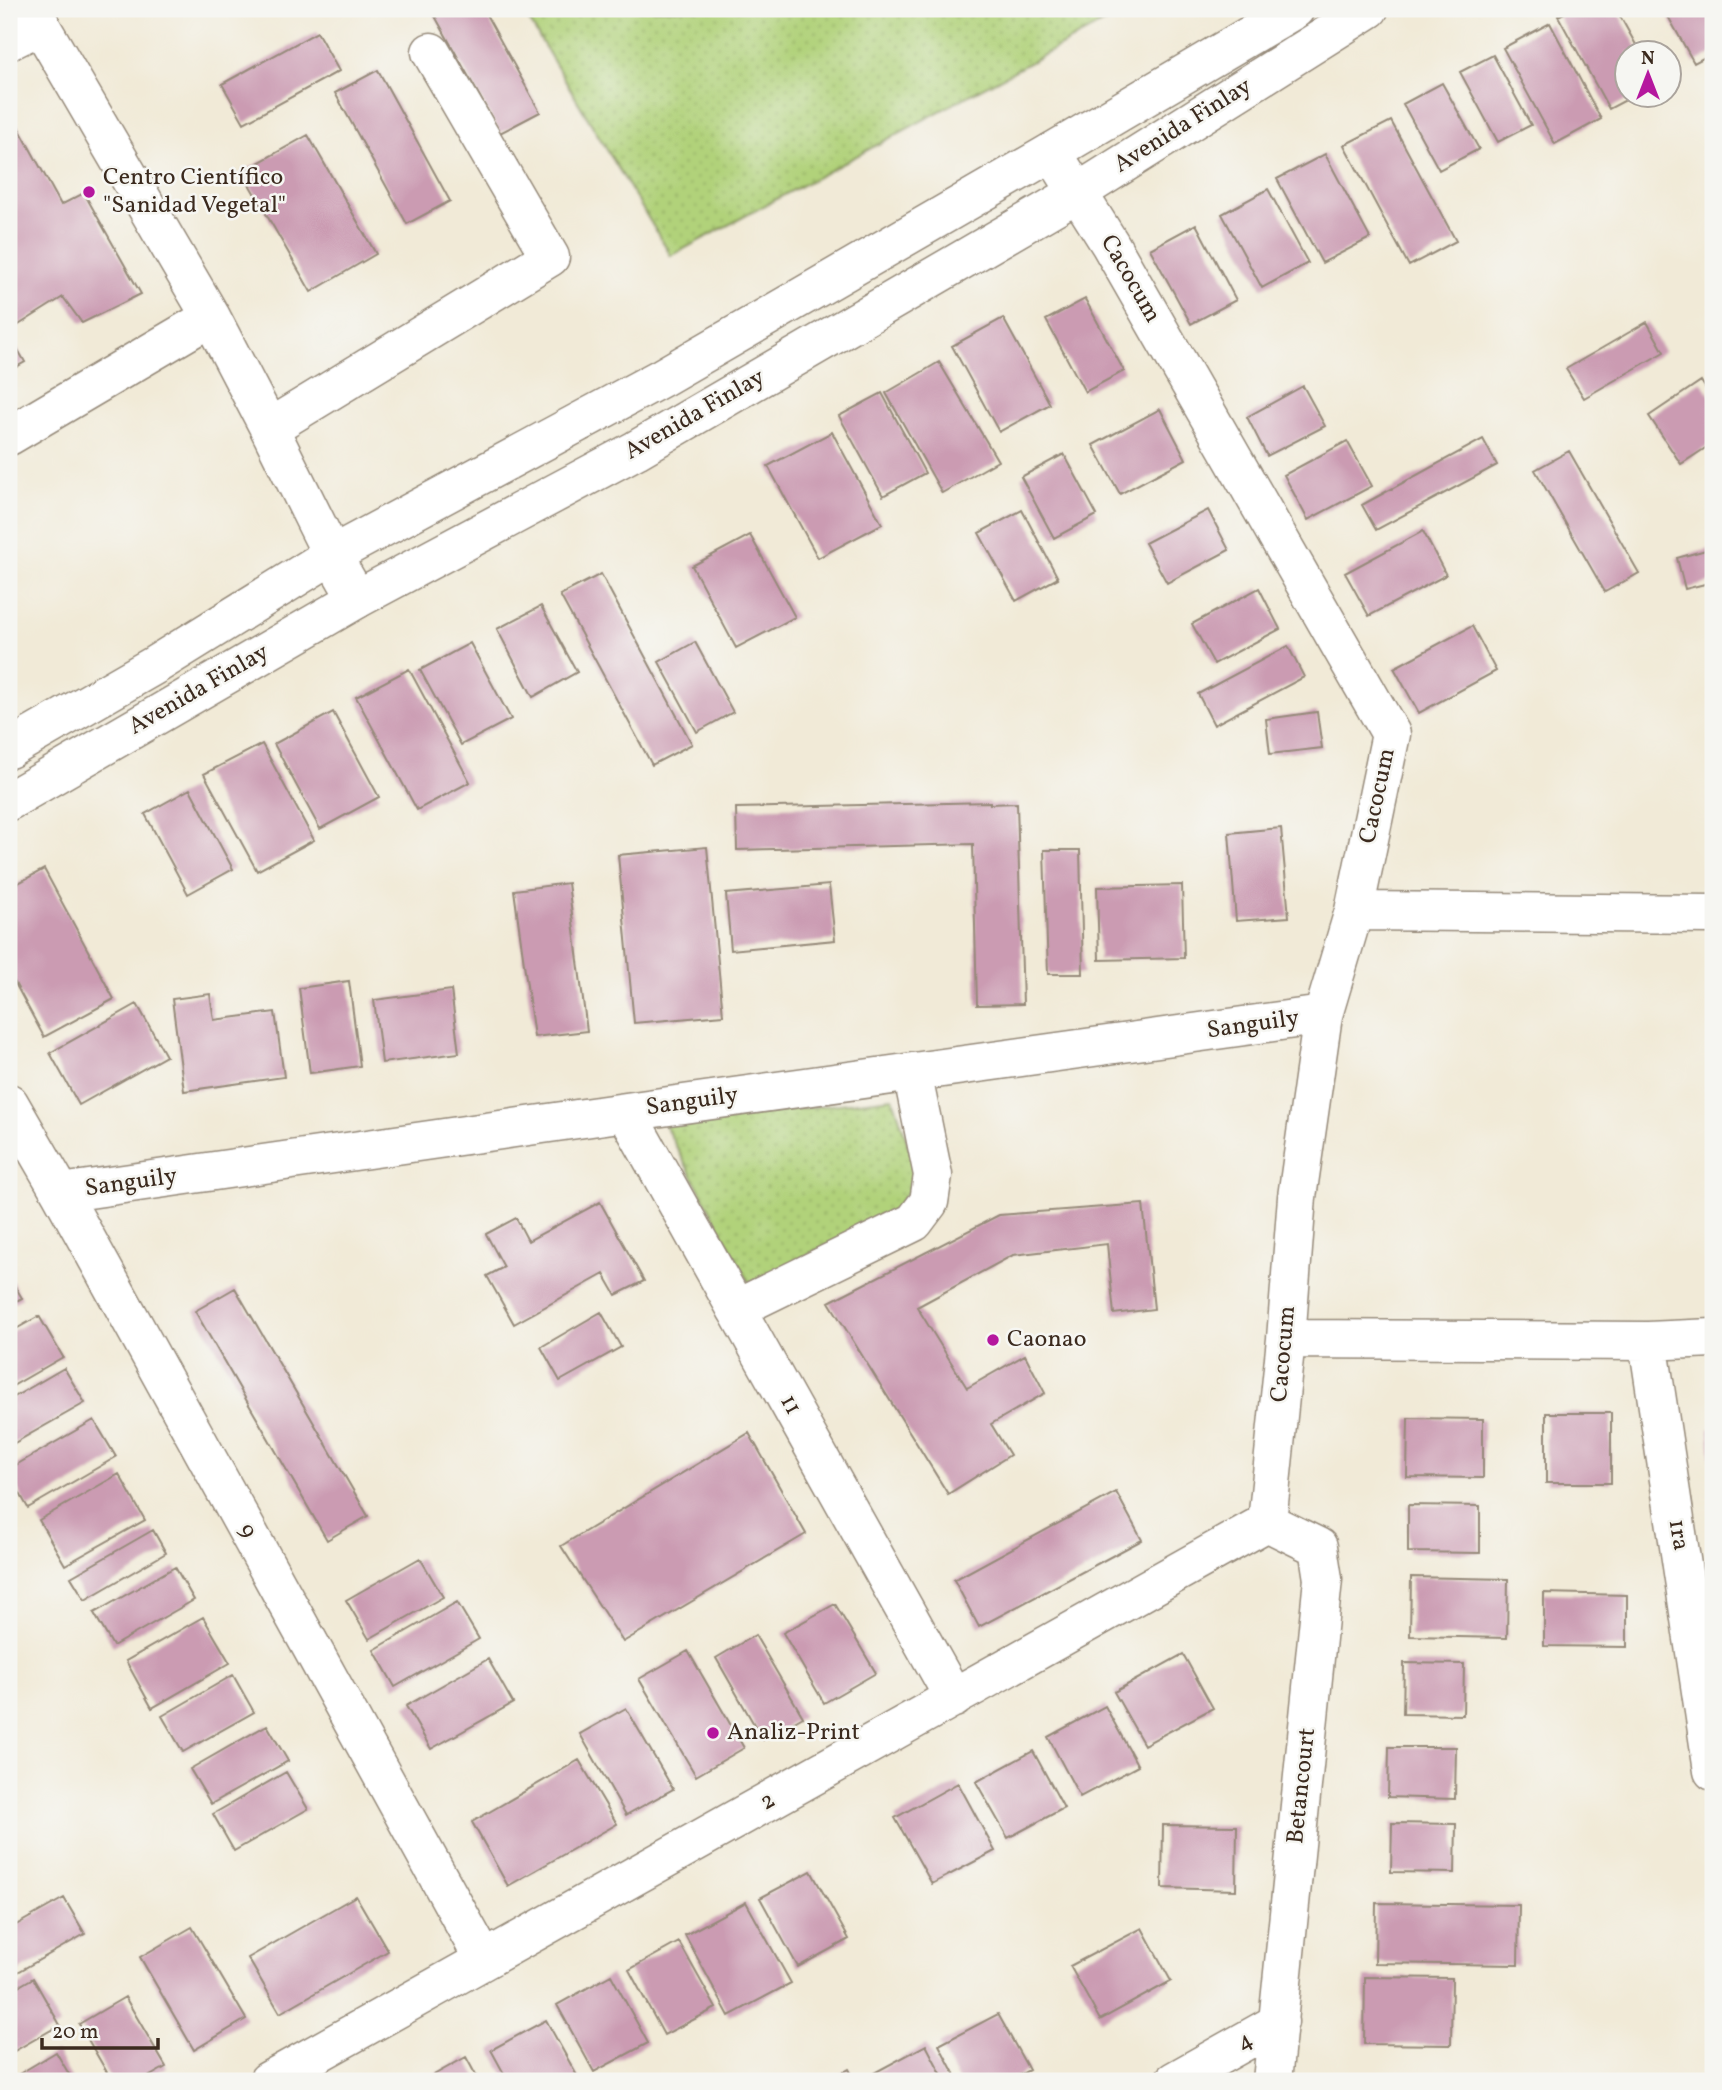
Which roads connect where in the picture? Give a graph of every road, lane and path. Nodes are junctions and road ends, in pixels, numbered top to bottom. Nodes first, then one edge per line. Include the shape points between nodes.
1 (1295, 9) edge
2 (1369, 9) edge
3 (27, 25) edge
4 (431, 52) dead end
5 (1052, 152) junction
6 (1077, 192) junction
7 (211, 317) junction
8 (269, 428) junction
9 (9, 436) edge
10 (332, 555) junction
11 (357, 599) junction
12 (9, 749) edge
13 (9, 801) edge
14 (1354, 911) junction
15 (1713, 915) edge
16 (1323, 1015) junction
17 (912, 1072) junction
18 (9, 1102) edge
19 (626, 1112) junction
20 (61, 1193) junction
21 (736, 1309) junction
22 (1713, 1338) edge
23 (1286, 1339) junction
24 (1648, 1341) junction
25 (1267, 1522) junction
26 (954, 1698) junction
27 (1713, 1771) edge
28 (484, 1960) junction
29 (1279, 2022) junction
30 (268, 2081) edge
31 (1174, 2081) edge
32 (1272, 2081) edge

1 - 5 street, Avenida Finlay
2 - 6 street, Avenida Finlay
3 - 7 street
4 - 8 street via 550,257
5 - 6 street, Cacocum
5 - 10 street, Avenida Finlay via 663,377
6 - 11 street, Avenida Finlay via 636,450
6 - 14 street, Cacocum via 1391,734
7 - 8 street
7 - 9 street
8 - 10 street
10 - 11 street
10 - 12 street, Avenida Finlay
11 - 13 street, Avenida Finlay
14 - 15 street
14 - 16 street, Cacocum
16 - 17 street, Sanguily
16 - 23 street, Cacocum via 1297,1197
17 - 19 street, Sanguily
17 - 21 street via 933,1175 929,1202 914,1222
18 - 20 street, 9
19 - 20 street, Sanguily
19 - 21 street, 11
20 - 28 street, 9
21 - 26 street, 11
22 - 24 street
23 - 24 street
23 - 25 street, Cacocum
24 - 27 street, 1ra
25 - 26 street, 2
25 - 29 street, Betancourt via 1318,1547 1323,1579
26 - 28 street, 2
28 - 30 street, 2
29 - 31 street, 4
29 - 32 street, Betancourt

